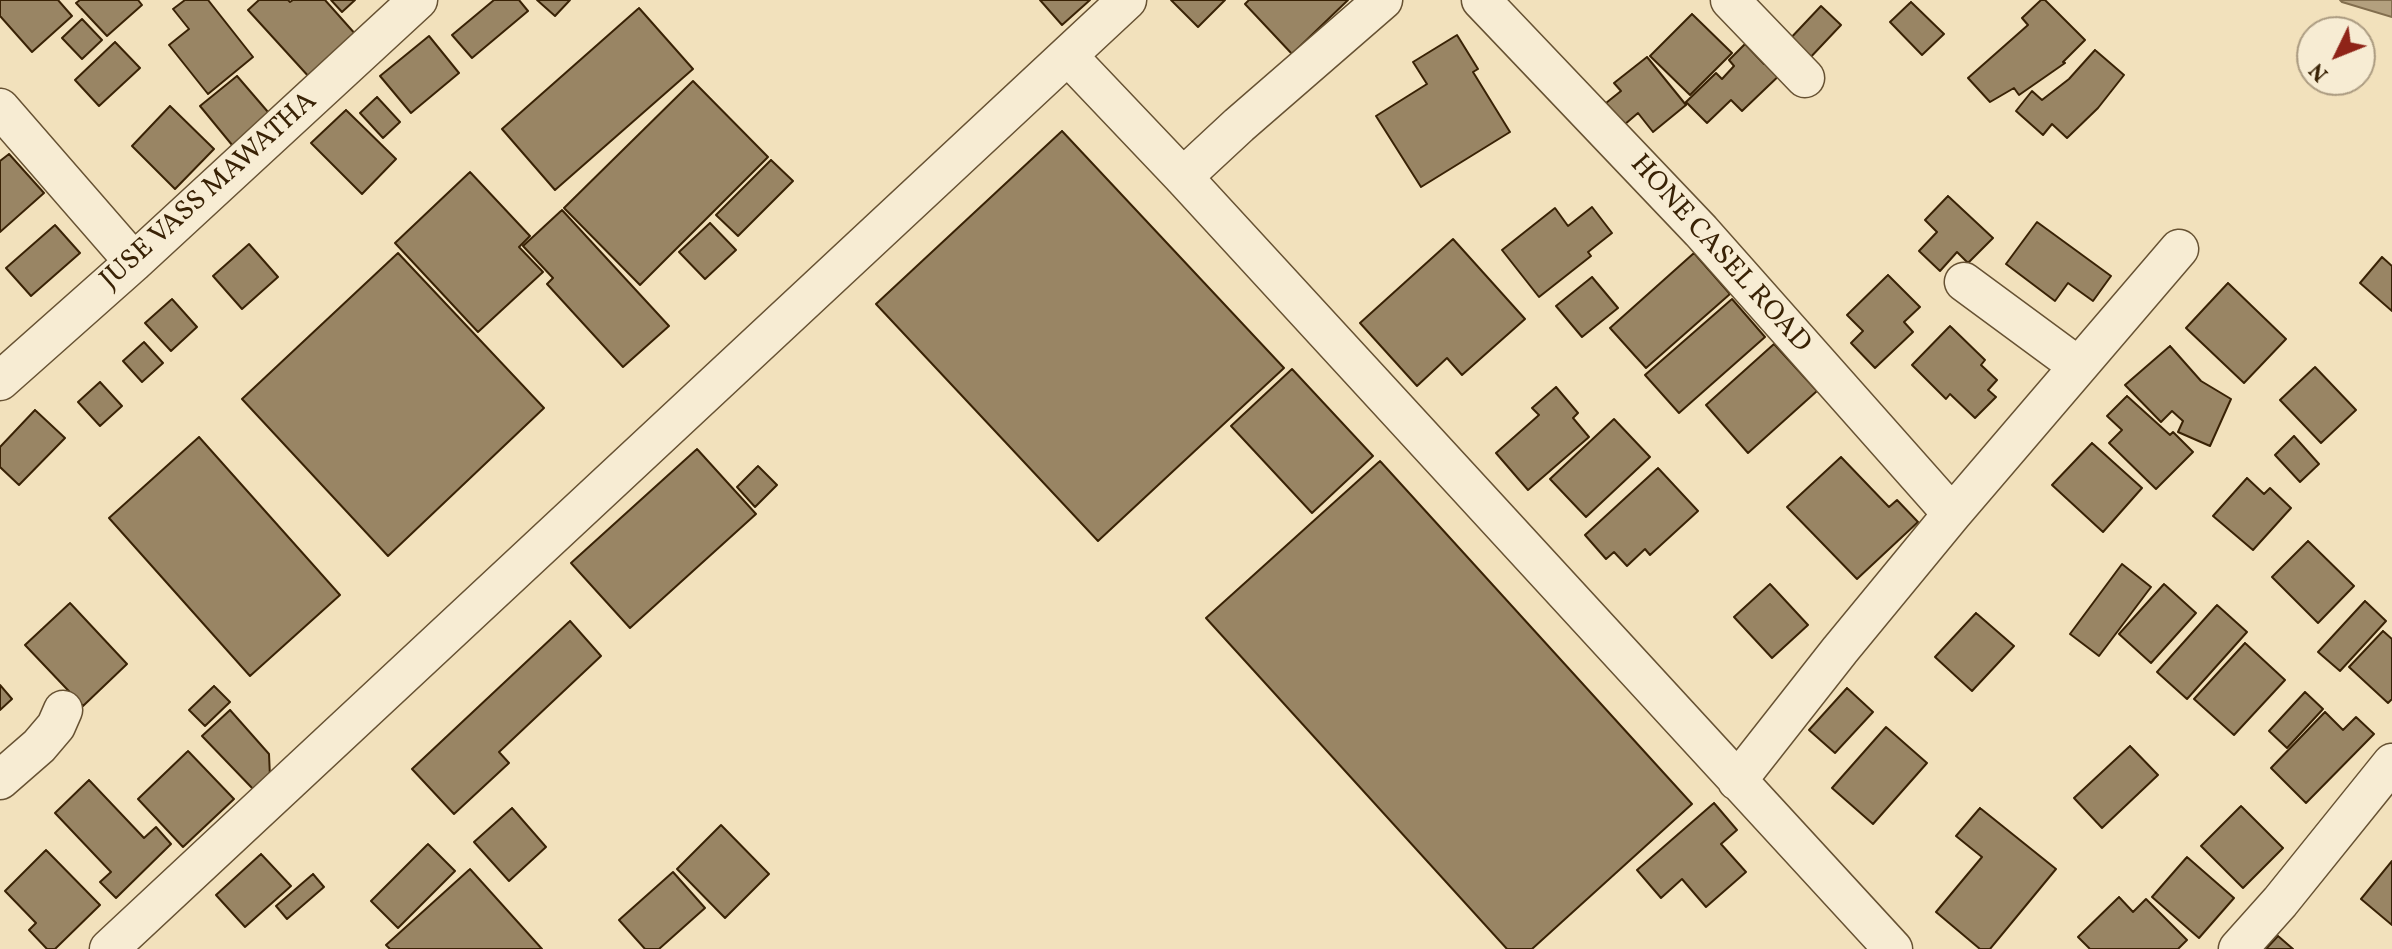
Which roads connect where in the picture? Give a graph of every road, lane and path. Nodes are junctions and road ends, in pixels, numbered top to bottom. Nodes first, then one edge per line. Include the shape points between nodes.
1 (418, 0) edge
2 (1127, 0) edge
3 (1383, 0) edge
4 (1481, 0) edge
5 (1730, 0) edge
6 (1068, 56) junction
7 (1805, 78) dead end
8 (0, 108) edge
9 (1183, 177) junction
10 (2179, 249) dead end
11 (134, 262) junction
12 (1964, 282) dead end
13 (2078, 366) junction
14 (0, 381) edge
15 (1952, 514) junction
16 (63, 710) dead end
17 (2392, 763) edge
18 (0, 780) edge
19 (1737, 781) junction
20 (109, 949) edge
21 (1893, 949) edge
22 (2238, 949) edge

1 - 11 street, JUSE VASS MAWATHA
2 - 6 street
3 - 9 street
4 - 15 street, HONE CASEL ROAD via 1701,231
5 - 7 street
6 - 9 street
6 - 20 street
8 - 11 street
9 - 19 street
10 - 13 street
11 - 14 street, JUSE VASS MAWATHA
12 - 13 street
13 - 15 street
15 - 19 street
16 - 18 street via 39,746
17 - 22 street
19 - 21 street

